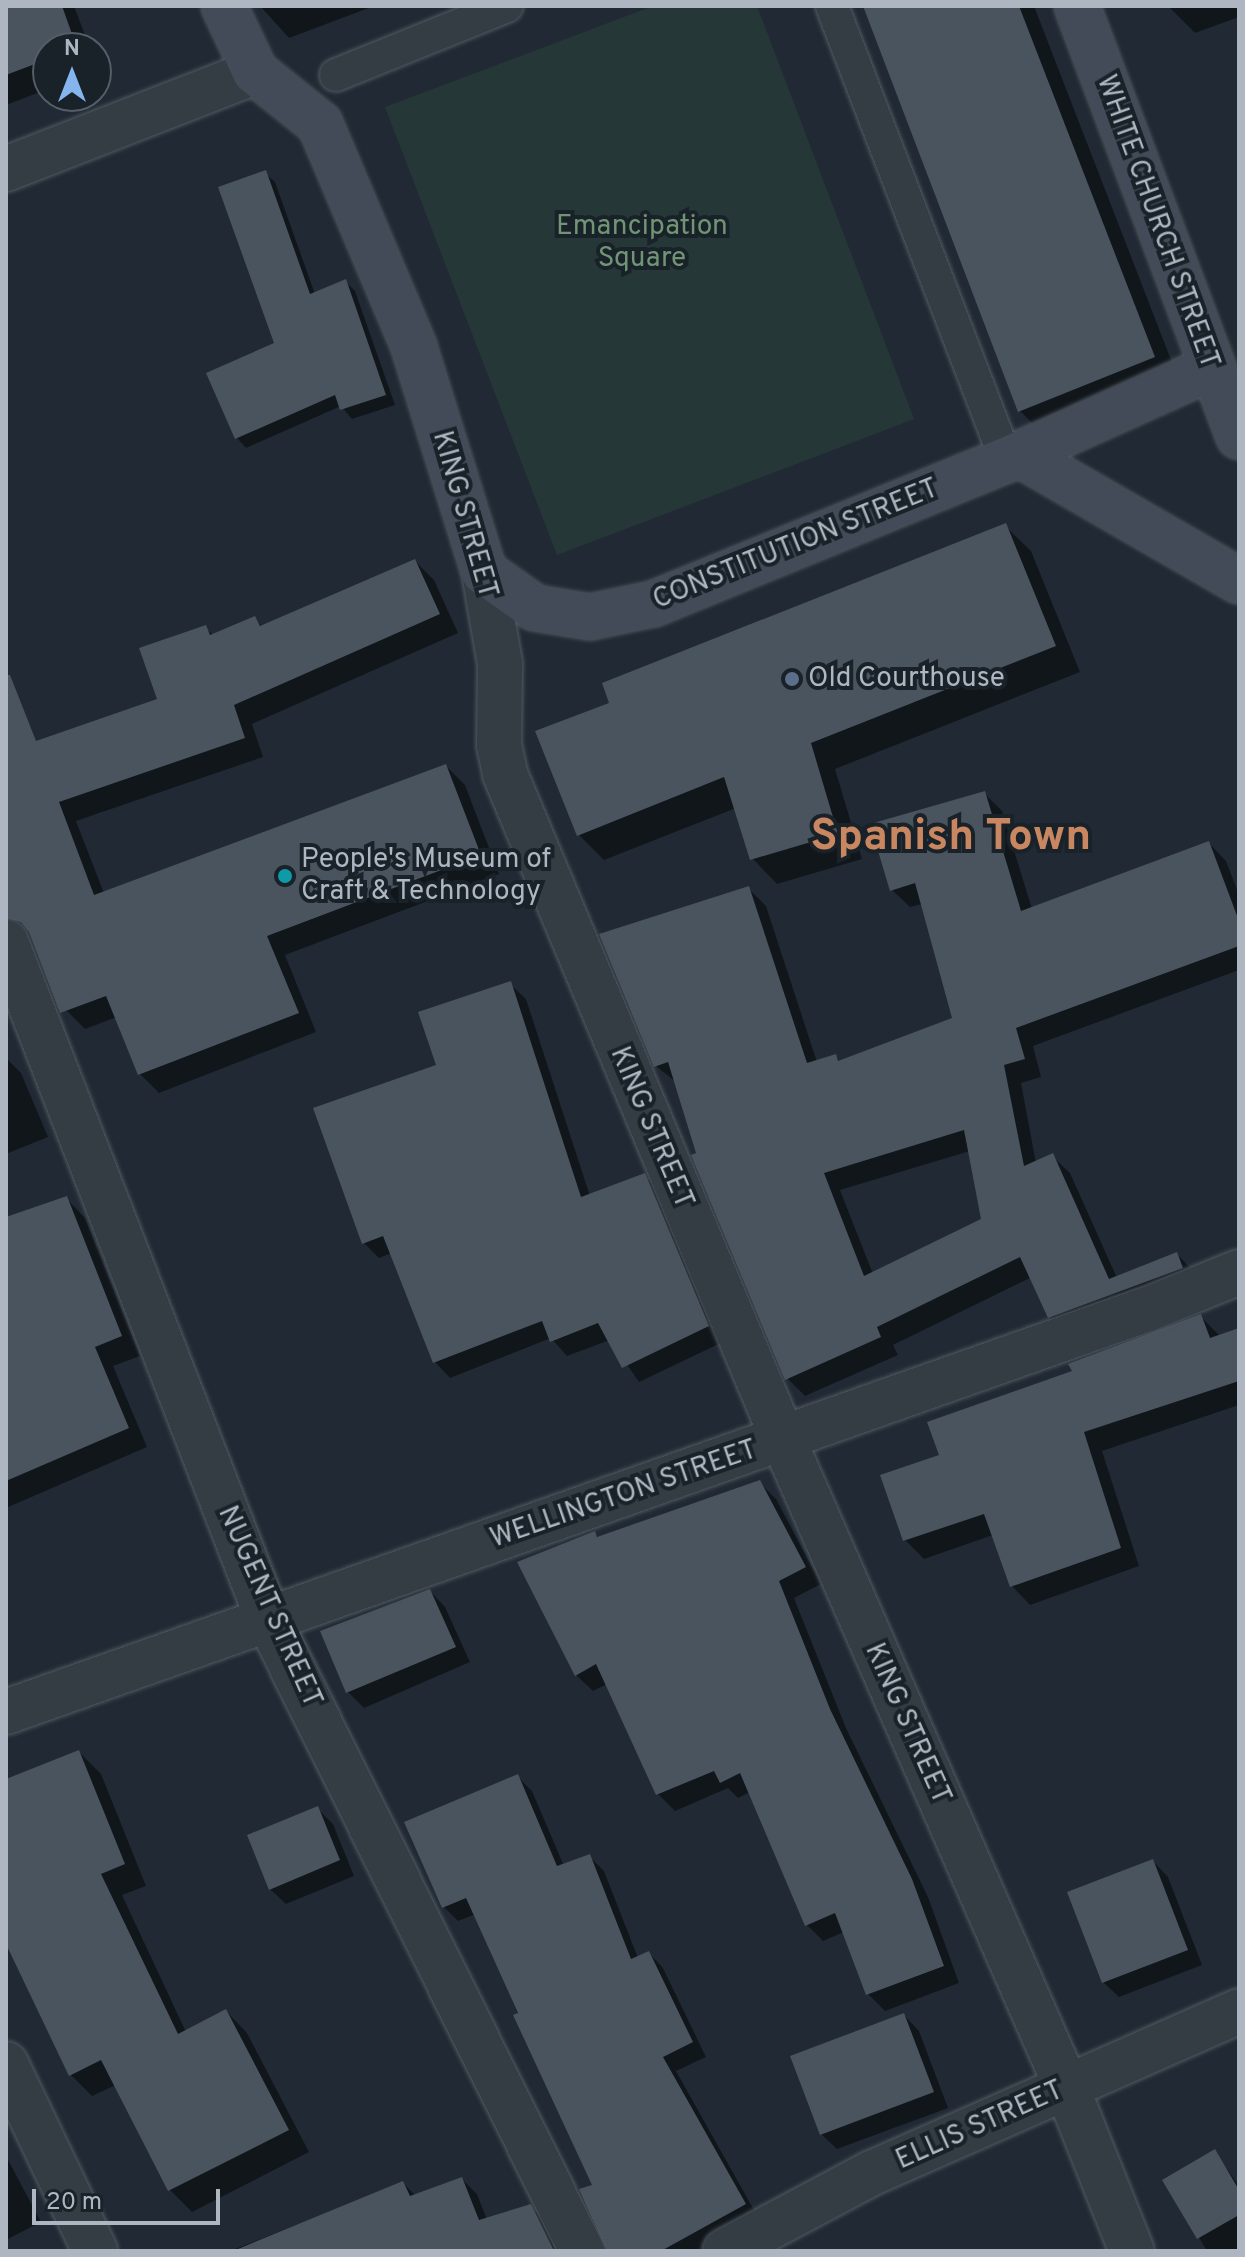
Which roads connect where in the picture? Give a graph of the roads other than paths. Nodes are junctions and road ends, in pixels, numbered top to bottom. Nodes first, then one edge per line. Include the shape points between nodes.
1 (224, 6) edge
2 (507, 6) edge
3 (832, 6) edge
4 (1077, 6) edge
5 (255, 72) junction
6 (336, 75) dead end
7 (6, 169) edge
8 (1225, 363) edge
9 (1239, 437) edge
10 (1012, 457) junction
11 (484, 572) junction
12 (1239, 581) edge
13 (6, 942) edge
14 (1239, 1272) edge
15 (783, 1439) junction
16 (268, 1619) junction
17 (6, 1712) edge
18 (1239, 2011) edge
19 (6, 2064) edge
20 (1067, 2088) junction
21 (95, 2251) edge
22 (582, 2251) edge
23 (725, 2251) edge
24 (1132, 2251) edge

1 - 5 main road, KING STREET
2 - 6 lane
3 - 10 lane
4 - 8 main road, WHITE CHURCH STREET
5 - 7 street
5 - 11 main road, KING STREET via 320,124 414,347
8 - 9 main road, WHITE CHURCH STREET
8 - 10 main road, CONSTITUTION STREET
10 - 11 main road, CONSTITUTION STREET via 653,604 590,617 535,608
10 - 12 main road
11 - 15 street, KING STREET via 500,664 499,745 505,774
13 - 16 street, NUGENT STREET
14 - 15 street, WELLINGTON STREET
15 - 16 street, WELLINGTON STREET
15 - 20 street, KING STREET
16 - 17 street, WELLINGTON STREET
16 - 22 street, NUGENT STREET
18 - 20 street, ELLIS STREET
19 - 21 street
20 - 23 street, ELLIS STREET via 872,2173
20 - 24 street, KING STREET

